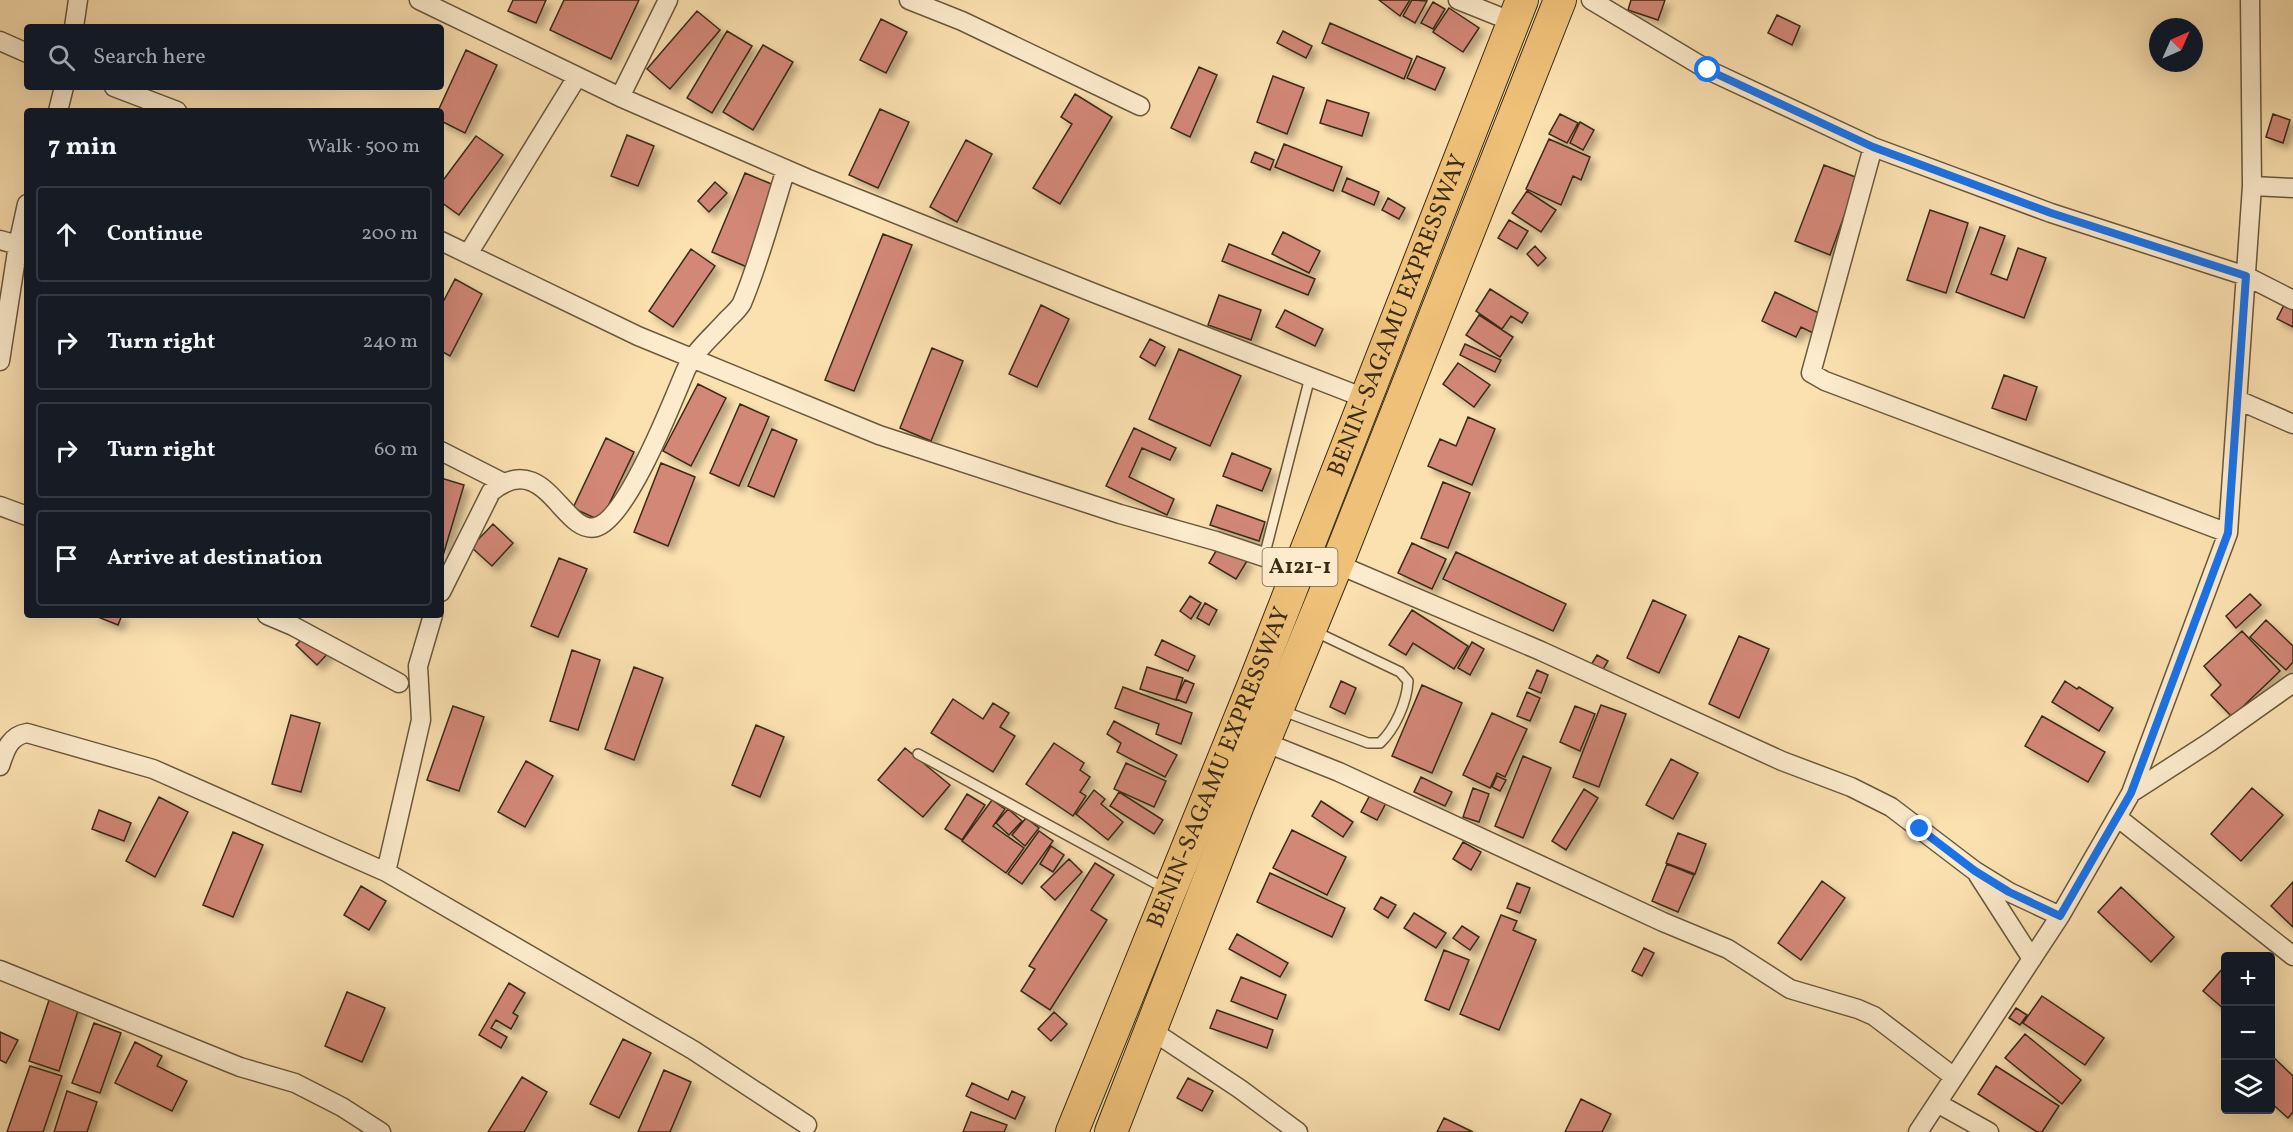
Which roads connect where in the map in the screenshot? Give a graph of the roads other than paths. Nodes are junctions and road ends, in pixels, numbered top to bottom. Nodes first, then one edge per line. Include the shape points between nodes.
1 (78, 0) edge
2 (419, 0) edge
3 (668, 0) edge
4 (909, 0) edge
5 (1458, 0) edge
6 (1560, 0) edge
7 (1591, 0) edge
8 (2250, 0) edge
9 (1517, 11) edge
10 (74, 24) edge
11 (0, 41) edge
12 (24, 52) edge
13 (577, 76) junction
14 (63, 90) edge
15 (122, 90) edge
16 (620, 98) junction
17 (1140, 106) dead end
18 (59, 108) edge
19 (169, 108) edge
20 (1873, 147) junction
21 (786, 169) junction
22 (2252, 186) junction
23 (2293, 188) edge
24 (24, 218) edge
25 (0, 240) edge
26 (444, 242) edge
27 (18, 245) junction
28 (468, 254) junction
29 (24, 263) edge
30 (2246, 276) junction
31 (2293, 300) edge
32 (691, 358) junction
33 (0, 361) edge
34 (1310, 377) junction
35 (1367, 399) junction
36 (2238, 400) junction
37 (2293, 424) edge
38 (444, 453) edge
39 (502, 483) junction
40 (0, 506) edge
41 (24, 515) edge
42 (2228, 533) junction
43 (1264, 557) junction
44 (1337, 564) junction
45 (1300, 569) junction
46 (444, 586) edge
47 (274, 618) edge
48 (432, 618) edge
49 (1310, 629) junction
50 (399, 683) dead end
51 (2293, 683) edge
52 (1278, 709) junction
53 (1264, 742) junction
54 (2, 754) edge
55 (918, 754) dead end
56 (2131, 793) junction
57 (2117, 817) junction
58 (1975, 871) junction
59 (386, 872) junction
60 (1171, 892) junction
61 (2060, 916) junction
62 (2293, 956) edge
63 (2032, 959) junction
64 (0, 968) edge
65 (1151, 1030) junction
66 (221, 1046) dead end
67 (1954, 1077) junction
68 (1937, 1103) junction
69 (807, 1125) dead end
70 (381, 1132) edge
71 (1072, 1132) edge
72 (1111, 1132) edge
73 (1298, 1132) edge
74 (1918, 1132) edge
75 (1989, 1132) edge

1 - 10 street
2 - 13 street
3 - 16 street
4 - 17 street via 962,21
5 - 9 street
6 - 44 highway, A121-1
7 - 20 street via 1708,70
8 - 22 street
9 - 35 highway, BENIN-SAGAMU EXPRESSWAY / A121-1
11 - 12 street
13 - 16 street
13 - 28 street
14 - 18 street
15 - 19 street
16 - 21 street
20 - 30 street via 2051,213
20 - 42 street via 1811,373
21 - 32 street via 741,306
21 - 34 street
22 - 23 street
22 - 30 street
24 - 27 street
25 - 27 street
26 - 28 street
27 - 29 street via 20,261
27 - 33 street
28 - 32 street
30 - 31 street
30 - 36 street
32 - 39 street via 640,472 623,502 598,527 587,528 577,522 532,482 518,477
32 - 43 street via 879,435
34 - 35 street
34 - 43 lane
35 - 45 highway, BENIN-SAGAMU EXPRESSWAY / A121-1
36 - 37 street
36 - 42 street
38 - 39 street
39 - 46 street via 491,492
40 - 41 street
42 - 56 street
43 - 45 street
44 - 49 highway, A121-1
44 - 58 street via 1541,651 1782,761 1851,787 1891,807
45 - 60 highway, BENIN-SAGAMU EXPRESSWAY / A121-1
47 - 50 street
48 - 59 street via 417,666 421,720
49 - 52 highway, A121-1
49 - 52 lane via 1400,672 1408,681 1407,693 1389,734 1380,743 1368,743
51 - 56 street
52 - 53 highway, A121-1
53 - 65 highway, A121-1
53 - 67 street via 1339,772 1728,949 1790,989 1874,1016
54 - 59 street via 12,739 27,733 153,769
55 - 60 lane
56 - 57 street
57 - 61 street
57 - 62 street
58 - 61 street
58 - 63 street
59 - 69 street via 693,1050
60 - 71 highway, BENIN-SAGAMU EXPRESSWAY / A121-1
61 - 63 street
63 - 67 street
64 - 66 street
64 - 70 street via 240,1066 295,1083
65 - 72 highway, A121-1
65 - 73 street
67 - 68 street
68 - 74 street
68 - 75 street

